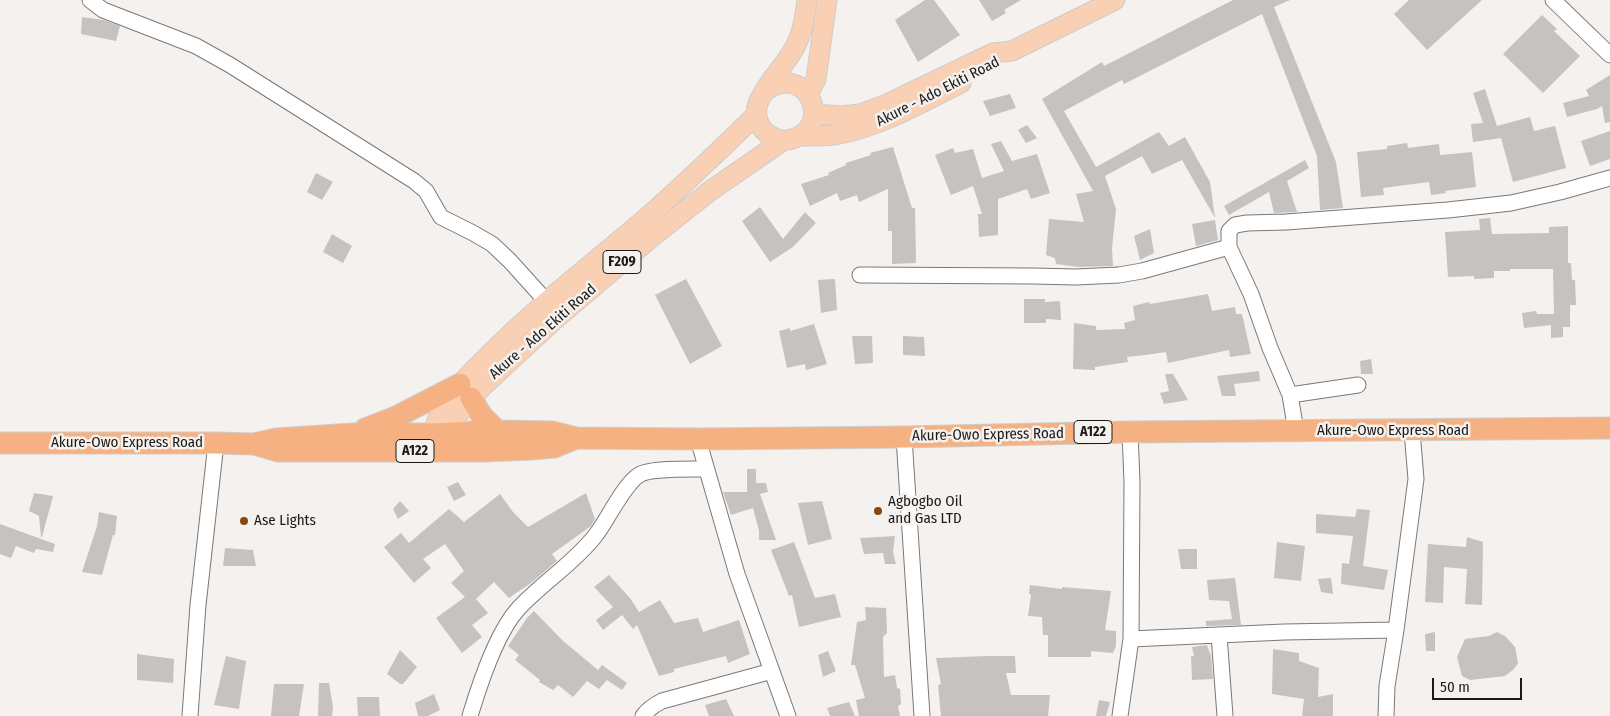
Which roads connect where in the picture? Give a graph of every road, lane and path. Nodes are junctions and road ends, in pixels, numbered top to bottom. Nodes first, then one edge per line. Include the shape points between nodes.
1 (90, 0) edge
2 (807, 0) edge
3 (827, 0) edge
4 (1115, 0) edge
5 (1553, 0) edge
6 (1012, 51) junction
7 (1610, 55) edge
8 (812, 86) junction
9 (764, 92) junction
10 (814, 114) junction
11 (756, 115) junction
12 (842, 116) junction
13 (792, 138) junction
14 (1610, 178) edge
15 (1229, 247) junction
16 (860, 275) dead end
17 (546, 301) junction
18 (1358, 386) dead end
19 (465, 391) junction
20 (1290, 395) junction
21 (1610, 428) edge
22 (497, 431) junction
23 (1296, 431) junction
24 (1412, 431) junction
25 (1130, 432) junction
26 (353, 434) junction
27 (904, 437) junction
28 (576, 438) junction
29 (698, 439) junction
30 (439, 442) junction
31 (0, 443) edge
32 (216, 443) junction
33 (254, 444) junction
34 (706, 469) junction
35 (1396, 630) junction
36 (1219, 635) junction
37 (1130, 639) junction
38 (772, 671) junction
39 (190, 716) edge
40 (470, 716) edge
41 (643, 716) edge
42 (788, 716) edge
43 (922, 716) edge
44 (1120, 716) edge
45 (1226, 716) edge
46 (1386, 716) edge

1 - 17 street via 103,10 196,46 414,181 426,191 442,217 492,244
2 - 9 main road via 797,43
3 - 8 main road
4 - 6 main road
5 - 7 street
6 - 12 main road, Akure - Ado Ekiti Road via 993,54 887,104 860,114
6 - 13 main road, Akure - Ado Ekiti Road via 1000,64 861,130
8 - 9 main road via 786,83
8 - 10 main road
8 - 12 main road
9 - 11 main road
10 - 12 main road, Akure - Ado Ekiti Road
10 - 13 main road via 811,125
11 - 13 main road via 769,135 776,139
11 - 17 main road, Akure - Ado Ekiti Road / F209 via 693,177
13 - 19 main road, Akure - Ado Ekiti Road / F209 via 710,191 552,322 482,387
14 - 15 street via 1511,203 1235,225 1229,231
15 - 16 street via 1119,275
15 - 20 street
17 - 19 main road, Akure - Ado Ekiti Road / F209 via 507,337
18 - 20 street
19 - 22 highway
19 - 26 highway
19 - 30 main road via 458,415
20 - 23 street
21 - 24 highway, Akure-Owo Express Road / A122
22 - 28 highway, Akure-Owo Express Road / A122 via 552,432
22 - 30 highway, Akure-Owo Express Road / A122
23 - 24 highway, Akure-Owo Express Road / A122
23 - 25 highway, Akure-Owo Express Road / A122
24 - 35 street via 1416,479
25 - 27 highway, Akure-Owo Express Road / A122
25 - 37 street
26 - 30 highway, Akure-Owo Express Road / A122
26 - 33 highway, Akure-Owo Express Road / A122 via 276,439
27 - 29 highway, Akure-Owo Express Road / A122
27 - 43 street
28 - 29 highway, Akure-Owo Express Road / A122
28 - 30 highway, Akure-Owo Express Road / A122 via 554,447 484,451
29 - 34 street
30 - 33 highway, Akure-Owo Express Road / A122 via 278,451
31 - 32 highway, Akure-Owo Express Road / A122
32 - 33 highway, Akure-Owo Express Road / A122
32 - 39 street via 198,605
34 - 38 street via 736,574
34 - 40 street via 644,472 632,480 585,549 517,610 489,662
35 - 36 street
35 - 46 street
36 - 37 street
36 - 45 street
37 - 44 street
38 - 41 street via 662,701
38 - 42 street

